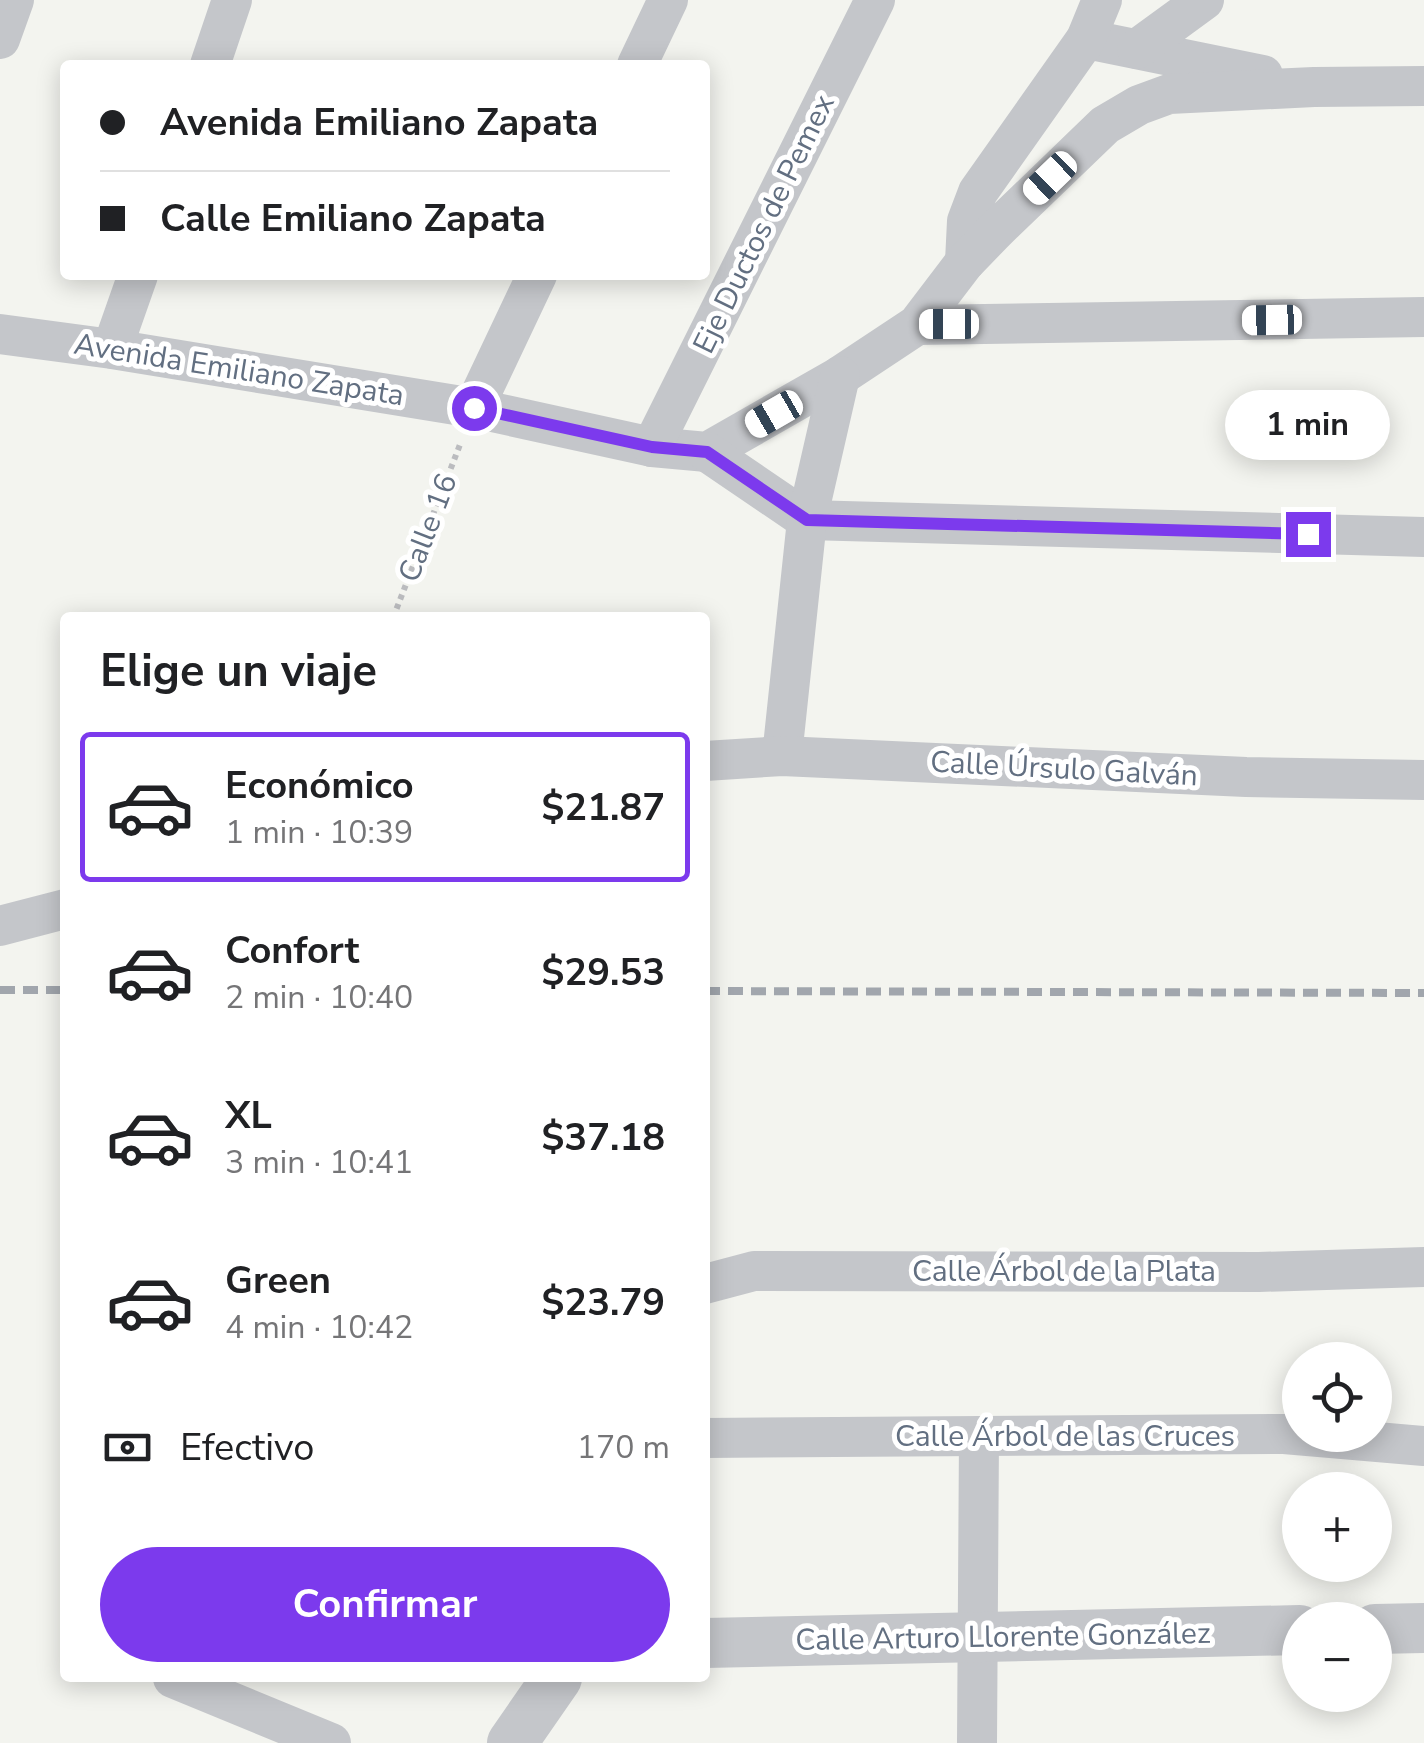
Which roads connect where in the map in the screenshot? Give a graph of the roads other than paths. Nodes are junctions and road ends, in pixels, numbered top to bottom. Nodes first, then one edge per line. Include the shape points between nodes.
1 (14, 0) edge
2 (232, 0) edge
3 (668, 0) edge
4 (875, 0) edge
5 (1102, 0) edge
6 (1204, 0) edge
7 (0, 39) edge
8 (1086, 39) junction
9 (1136, 49) junction
10 (212, 60) edge
11 (639, 60) edge
12 (1424, 86) edge
13 (1314, 87) junction
14 (965, 262) junction
15 (136, 280) edge
16 (535, 280) edge
17 (1424, 317) edge
18 (917, 324) junction
19 (0, 334) edge
20 (112, 349) junction
21 (840, 376) junction
22 (474, 408) junction
23 (652, 447) junction
24 (707, 452) junction
25 (807, 520) junction
26 (1424, 537) edge
27 (782, 756) junction
28 (710, 761) edge
29 (1424, 780) edge
30 (60, 909) edge
31 (0, 926) edge
32 (1424, 1267) edge
33 (710, 1283) edge
34 (979, 1436) junction
35 (710, 1438) edge
36 (1424, 1446) edge
37 (1424, 1628) edge
38 (1392, 1629) edge
39 (1282, 1630) edge
40 (978, 1638) junction
41 (710, 1643) edge
42 (182, 1682) edge
43 (554, 1682) edge
44 (330, 1743) edge
45 (512, 1743) edge
46 (977, 1743) edge

1 - 7 street
2 - 10 street
3 - 11 street
4 - 23 street, Eje Ductos de Pemex
5 - 8 street
6 - 9 street
8 - 9 street
8 - 14 street via 978,192 967,221
9 - 13 street
12 - 13 street
13 - 14 street via 1169,94 1140,106 1104,125
14 - 18 street
15 - 20 street
16 - 22 street
17 - 18 street
18 - 21 street
19 - 20 street, Avenida Emiliano Zapata
20 - 22 street, Avenida Emiliano Zapata
21 - 24 street
21 - 25 street
22 - 23 street, Avenida Emiliano Zapata
23 - 24 street, Avenida Emiliano Zapata
24 - 25 street
25 - 26 street
25 - 27 street
27 - 28 street, Calle Úrsulo Galván
27 - 29 street, Calle Úrsulo Galván
30 - 31 street
32 - 33 street, Calle Árbol de la Plata via 754,1271
34 - 35 street, Calle Árbol de las Cruces
34 - 36 street, Calle Árbol de las Cruces via 1284,1434
34 - 40 street
37 - 38 street
39 - 40 street, Calle Arturo Llorente González
40 - 41 street, Calle Arturo Llorente González
40 - 46 street
42 - 44 street
43 - 45 street

